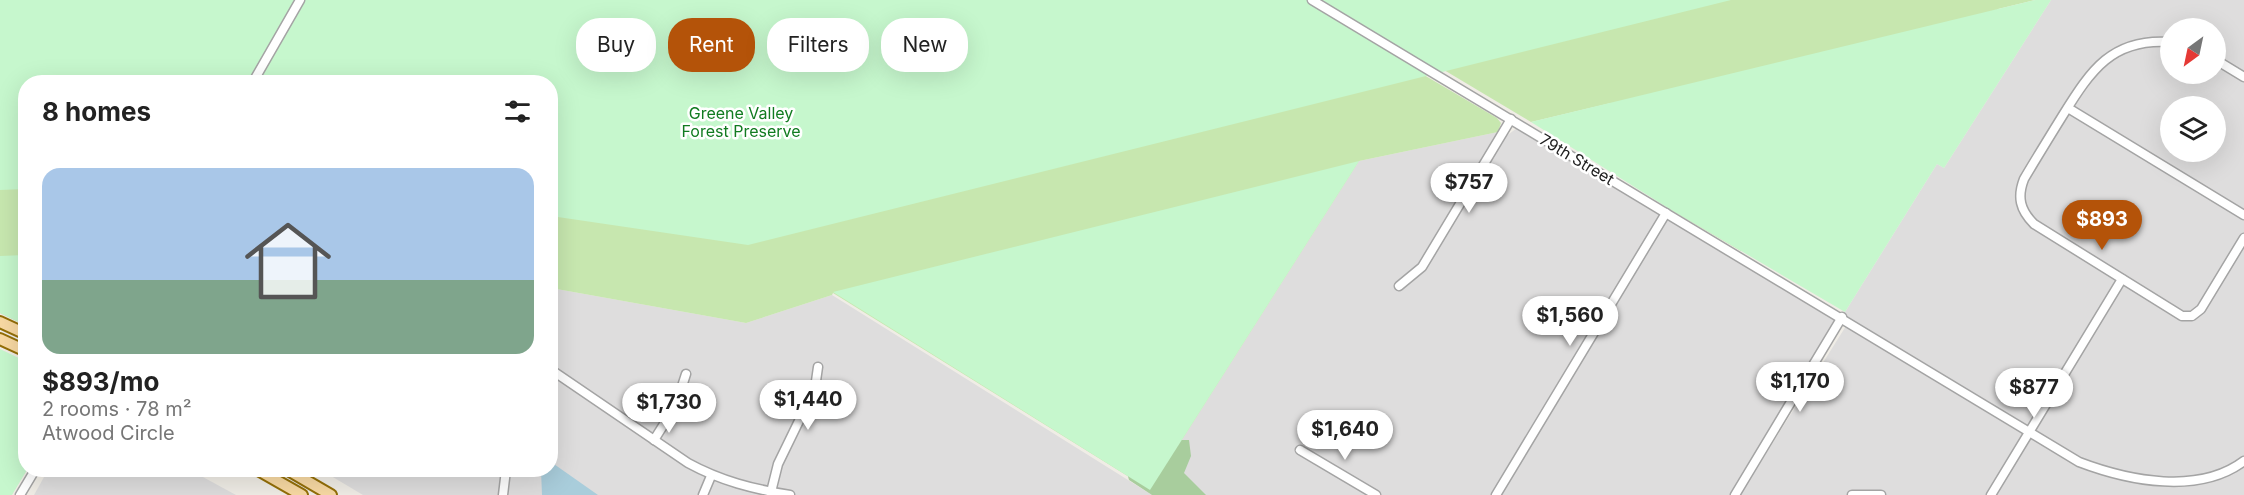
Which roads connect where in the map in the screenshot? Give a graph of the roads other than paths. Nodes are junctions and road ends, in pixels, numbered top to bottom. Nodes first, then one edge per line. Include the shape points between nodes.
1 (300, 0) edge
2 (1312, 0) edge
3 (2160, 43) edge
4 (2226, 66) edge
5 (257, 75) edge
6 (2244, 77) edge
7 (2068, 108) junction
8 (1511, 119) junction
9 (1666, 213) junction
10 (2244, 215) edge
11 (2244, 238) edge
12 (2122, 279) junction
13 (1399, 286) dead end
14 (1842, 317) junction
15 (0, 322) edge
16 (18, 330) edge
17 (0, 339) edge
18 (18, 347) edge
19 (818, 367) dead end
20 (558, 374) edge
21 (686, 374) dead end
22 (2030, 432) junction
23 (654, 440) junction
24 (1300, 450) dead end
25 (2244, 461) edge
26 (711, 476) junction
27 (31, 477) edge
28 (270, 477) edge
29 (300, 477) edge
30 (505, 477) edge
31 (771, 492) junction
32 (20, 495) edge
33 (302, 495) edge
34 (332, 495) edge
35 (504, 495) edge
36 (703, 495) edge
37 (790, 495) edge
38 (1376, 495) edge
39 (1496, 495) edge
40 (1735, 495) edge
41 (1852, 495) edge
42 (1881, 495) edge
43 (1991, 495) edge

1 - 5 street
2 - 8 street, 79th Street
3 - 7 street via 2138,44 2111,55 2093,70
4 - 6 street
7 - 10 street
7 - 12 street via 2024,178 2021,205 2034,224
8 - 9 street, 79th Street
8 - 13 street via 1422,267
9 - 14 street, 79th Street
9 - 39 street
11 - 12 street via 2201,309 2192,316 2182,316
12 - 22 street
14 - 22 street, 79th Street
14 - 40 street
15 - 16 main road
17 - 18 main road
19 - 31 street via 815,388 778,464
20 - 23 street
21 - 23 street via 676,405
22 - 25 street, 79th Street via 2079,462 2103,471 2167,482 2203,482
22 - 43 street
23 - 26 street
24 - 38 street
26 - 31 street
26 - 36 street
27 - 32 street
28 - 33 main road
29 - 34 main road
30 - 35 street
31 - 37 street
41 - 42 street

